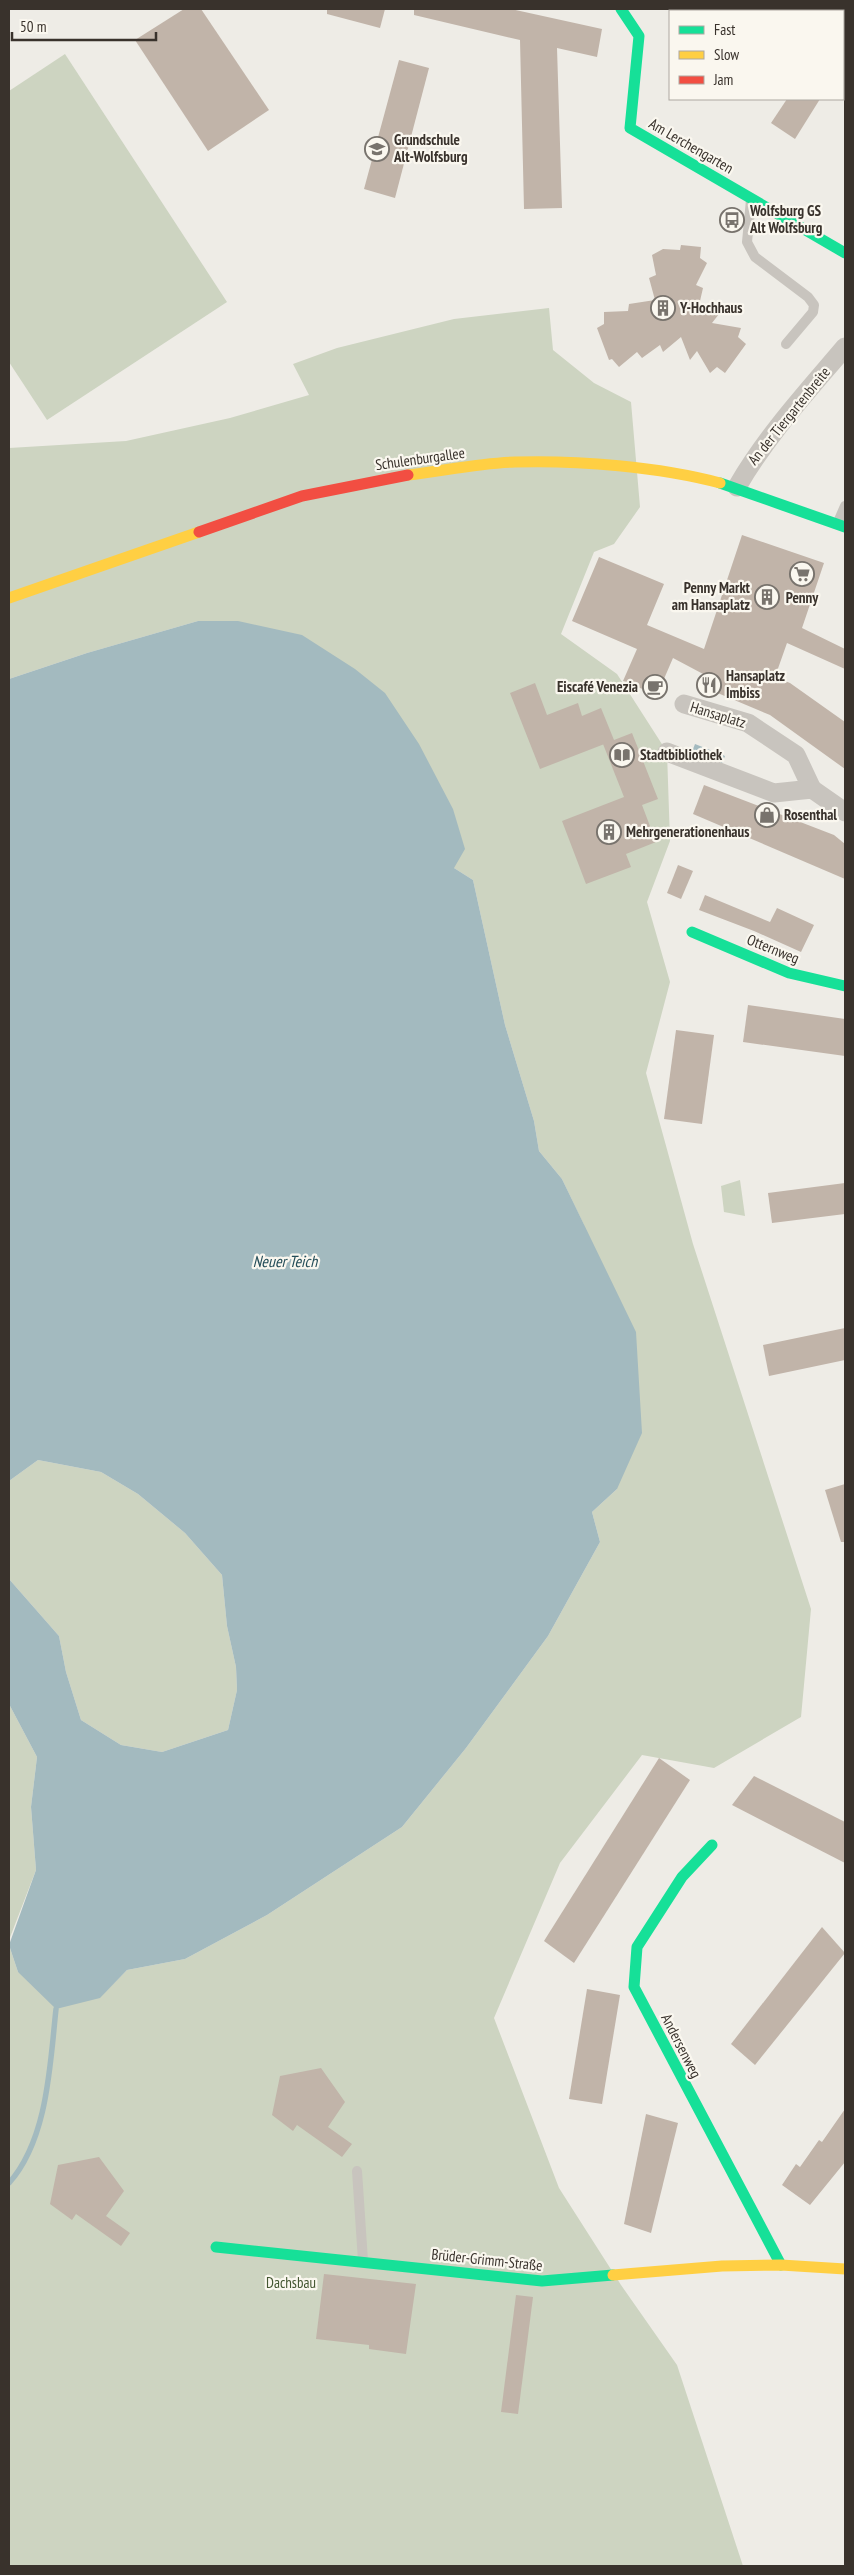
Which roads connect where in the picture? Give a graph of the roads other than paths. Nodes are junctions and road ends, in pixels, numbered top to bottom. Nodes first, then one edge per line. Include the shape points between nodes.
1 (621, 9) edge
2 (751, 199) junction
3 (845, 253) edge
4 (786, 344) dead end
5 (845, 347) edge
6 (737, 487) junction
7 (845, 506) edge
8 (841, 525) edge
9 (9, 598) edge
10 (684, 704) dead end
11 (667, 752) dead end
12 (812, 789) junction
13 (845, 812) edge
14 (692, 932) dead end
15 (845, 986) edge
16 (712, 1845) dead end
17 (357, 2171) dead end
18 (216, 2247) dead end
19 (363, 2262) junction
20 (781, 2265) junction
21 (845, 2269) edge

1 - 2 street, Am Lerchengarten via 639,36 630,128
2 - 3 street, Am Lerchengarten
2 - 4 lane via 747,242 755,256 814,305 813,312
5 - 6 street, An der Tiergartenbreite via 775,429
6 - 8 street, Schulenburgallee
6 - 9 street, Schulenburgallee via 695,476 598,465 514,462 408,475 302,496
7 - 8 lane
10 - 12 street, Hansaplatz via 748,723 796,755
11 - 12 street via 774,793
12 - 13 street, Hansaplatz
14 - 15 street, Otternweg via 789,973
16 - 20 street, Andersenweg via 682,1877 637,1947 634,1987
17 - 19 lane
18 - 19 street, Brüder-Grimm-Straße
19 - 20 street, Brüder-Grimm-Straße via 542,2282 713,2267
20 - 21 street, Brüder-Grimm-Straße

